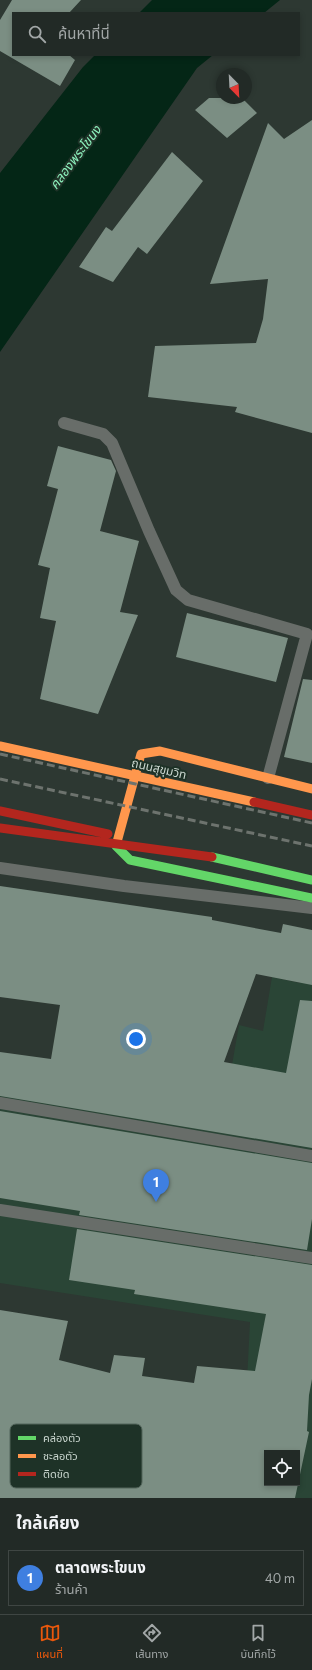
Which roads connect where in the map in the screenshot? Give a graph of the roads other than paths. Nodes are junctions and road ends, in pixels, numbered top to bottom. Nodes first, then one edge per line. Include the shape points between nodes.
1 (64, 423) dead end
2 (0, 746) edge
3 (268, 778) junction
4 (312, 789) edge
5 (0, 811) edge
6 (312, 816) edge
7 (0, 828) edge
8 (212, 857) junction
9 (0, 868) edge
10 (312, 880) edge
11 (312, 898) edge
12 (312, 908) edge
13 (0, 1103) edge
14 (312, 1156) edge
15 (0, 1210) edge
16 (312, 1258) edge

1 - 3 lane via 103,434 112,443 149,531 176,590 182,596 188,600 307,634
2 - 6 main road, ถนนสุขุมวิท, bridge
3 - 4 main road
3 - 11 main road via 160,750 141,754 116,846 130,860
5 - 8 main road, bridge
7 - 8 main road, bridge
8 - 10 main road
9 - 12 lane via 124,886
13 - 14 lane
15 - 16 lane

